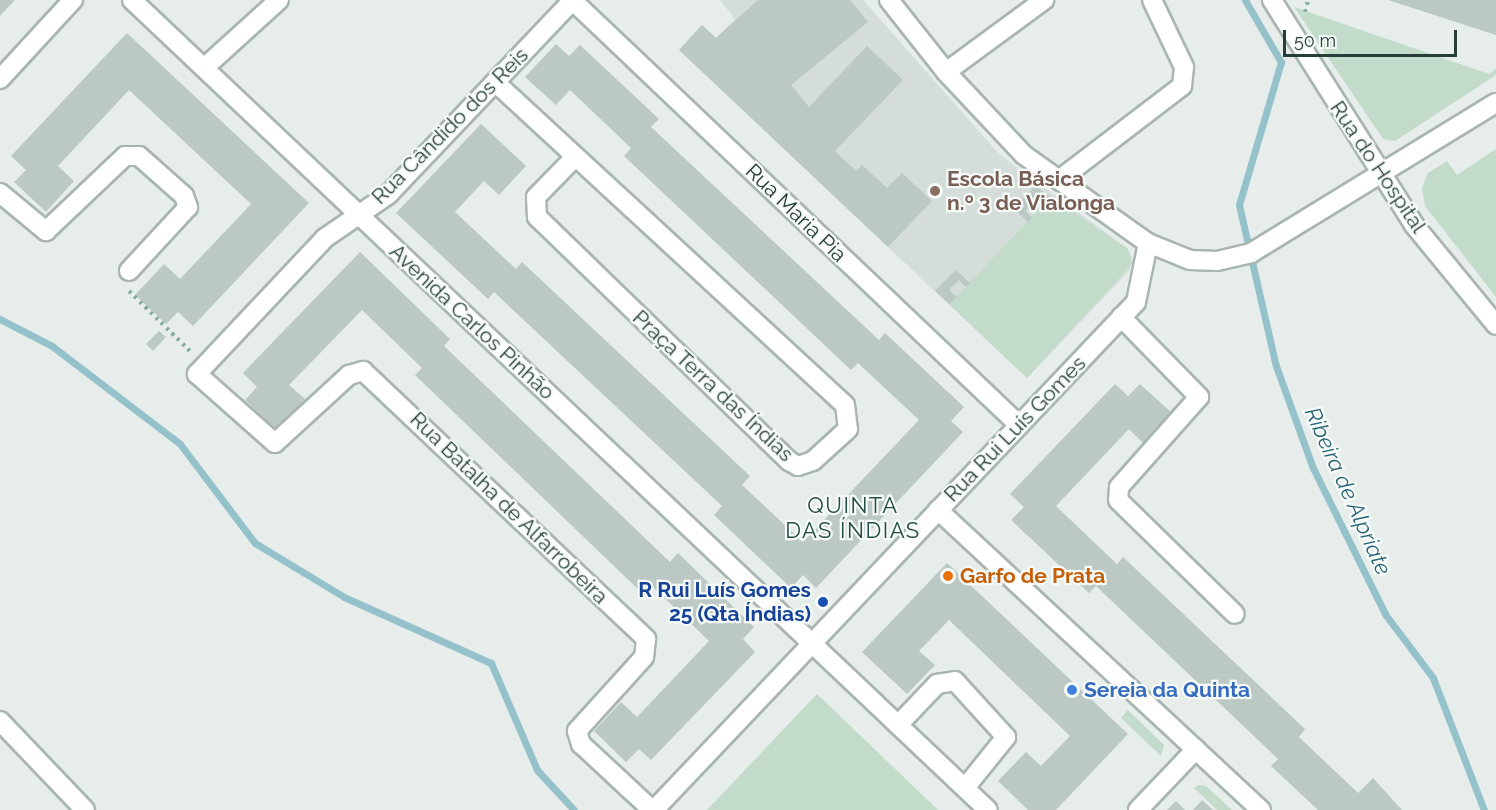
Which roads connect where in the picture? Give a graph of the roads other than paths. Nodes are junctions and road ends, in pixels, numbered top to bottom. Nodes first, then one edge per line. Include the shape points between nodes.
1 (73, 0) edge
2 (132, 0) edge
3 (279, 0) edge
4 (573, 0) edge
5 (889, 0) edge
6 (1044, 0) edge
7 (1152, 0) edge
8 (1272, 0) edge
9 (204, 68) junction
10 (946, 72) junction
11 (0, 79) edge
12 (495, 82) junction
13 (1496, 103) edge
14 (574, 157) junction
15 (1382, 175) junction
16 (1059, 180) junction
17 (0, 193) edge
18 (358, 215) junction
19 (1148, 243) junction
20 (129, 271) road end
21 (1121, 317) junction
22 (1496, 325) edge
23 (201, 370) joint
24 (1019, 425) junction
25 (938, 510) junction
26 (1235, 614) dead end
27 (812, 643) junction
28 (0, 721) edge
29 (898, 725) junction
30 (1196, 749) junction
31 (965, 788) junction
32 (85, 810) edge
33 (653, 810) edge
34 (988, 810) edge
35 (1138, 810) edge
36 (1261, 810) edge

1 - 11 street
2 - 9 street, Avenida Carlos Pinhão
3 - 9 street
4 - 12 street, Rua Cândido dos Reis
4 - 24 street, Rua Maria Pia
5 - 10 street
6 - 10 street
7 - 16 street via 1184,67 1182,86
8 - 15 street, Rua do Hospital
9 - 18 street, Avenida Carlos Pinhão
10 - 16 street via 1024,154
12 - 14 street, Praça Terra das Índias
12 - 18 street, Rua Cândido dos Reis via 389,194
13 - 15 street
14 - 14 street, Praça Terra das Índias via 845,405 848,429 813,462 798,466 789,461 537,217 536,197
15 - 19 street via 1242,257 1190,260
15 - 22 street, Rua do Hospital
16 - 19 street
17 - 20 street via 46,231 124,156 139,156 184,196 188,207
18 - 23 street, Rua Cândido dos Reis via 325,238
18 - 27 street, Avenida Carlos Pinhão
19 - 21 street, Rua Rui Luís Gomes via 1140,294
21 - 24 street, Rua Rui Luís Gomes
21 - 26 street via 1199,397 1119,488 1118,500
23 - 33 street, Rua Batalha de Alfarrobeira via 275,443 349,375 367,373 646,639 644,657 576,731 580,744
24 - 25 street, Rua Rui Luís Gomes
25 - 27 street, Rua Rui Luís Gomes
25 - 30 street
27 - 29 street, Avenida Carlos Pinhão
27 - 33 street, Rua Rui Luís Gomes
28 - 32 street
29 - 31 street, Avenida Carlos Pinhão
29 - 31 street via 937,684 955,681 1006,737
30 - 35 street
30 - 36 street
31 - 34 street, Avenida Carlos Pinhão

